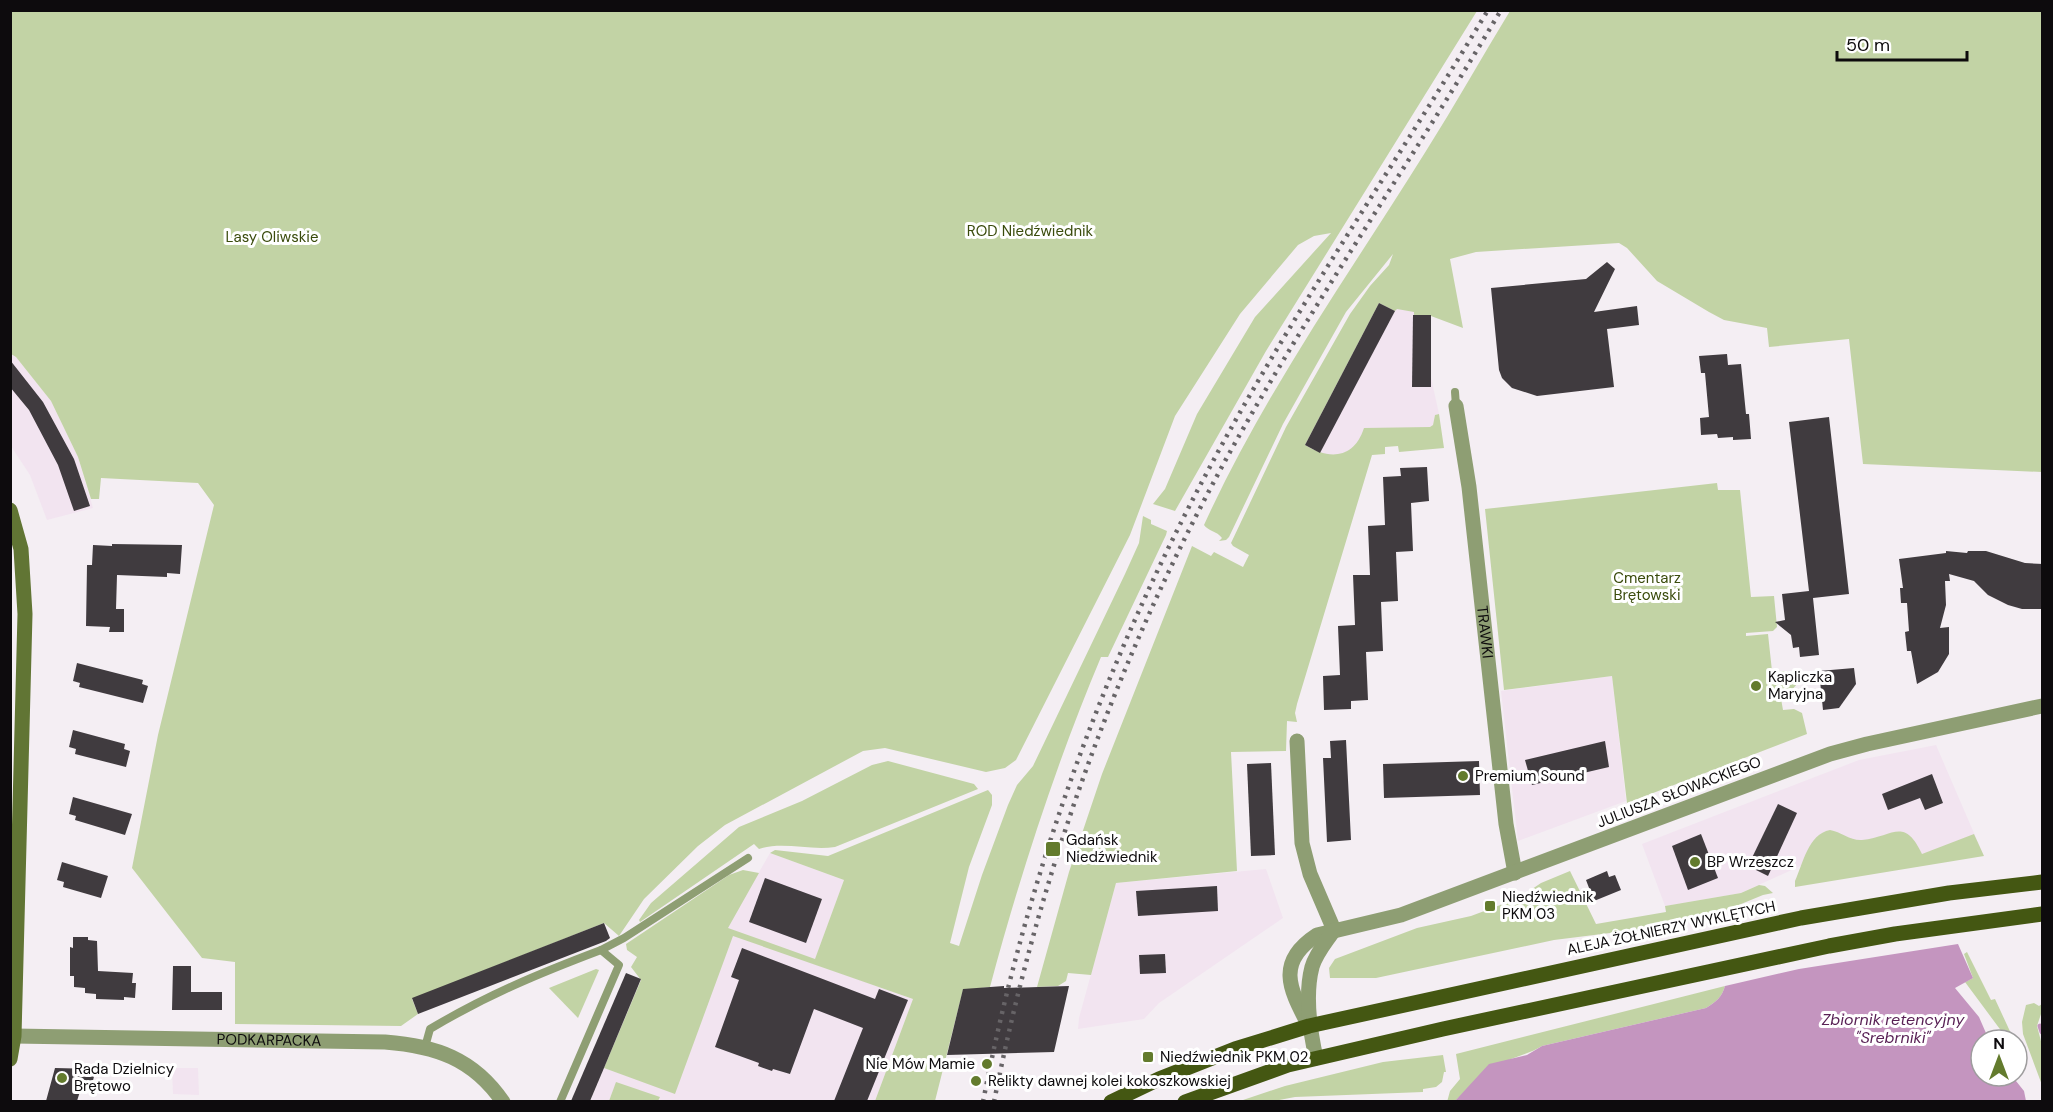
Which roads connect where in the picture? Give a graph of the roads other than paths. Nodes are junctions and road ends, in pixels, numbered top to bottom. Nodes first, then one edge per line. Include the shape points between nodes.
1 (1456, 399) dead end
2 (10, 510) edge
3 (17, 583) edge
4 (2043, 706) edge
5 (1297, 741) dead end
6 (748, 858) dead end
7 (1515, 873) junction
8 (2043, 882) edge
9 (14, 891) edge
10 (2043, 914) edge
11 (1334, 930) junction
12 (601, 950) junction
13 (1309, 1026) junction
14 (12, 1035) edge
15 (425, 1047) junction
16 (1316, 1058) junction
17 (10, 1059) edge
18 (503, 1101) edge
19 (560, 1101) edge
20 (1111, 1101) edge
21 (1185, 1101) edge

1 - 7 street, TRAWKI
2 - 3 street via 21,549
3 - 9 street via 26,614
4 - 7 street, JULIUSZA SŁOWACKIEGO via 1830,754
5 - 11 street via 1302,843 1310,874
6 - 12 lane
7 - 11 street, JULIUSZA SŁOWACKIEGO via 1401,915
8 - 13 main road, ALEJA ŻOŁNIERZY WYKLĘTYCH via 1801,918
9 - 14 street
10 - 16 main road via 1829,946
11 - 13 street, JULIUSZA SŁOWACKIEGO via 1312,968
11 - 13 street, JULIUSZA SŁOWACKIEGO via 1307,941 1290,970 1291,991
12 - 15 lane via 520,981 463,1009 430,1029
12 - 19 lane via 620,965
13 - 16 street, JULIUSZA SŁOWACKIEGO
13 - 20 main road via 1235,1049
14 - 15 street, PODKARPACKA via 385,1042
14 - 17 street
15 - 18 street, PODKARPACKA via 469,1065
16 - 21 main road

